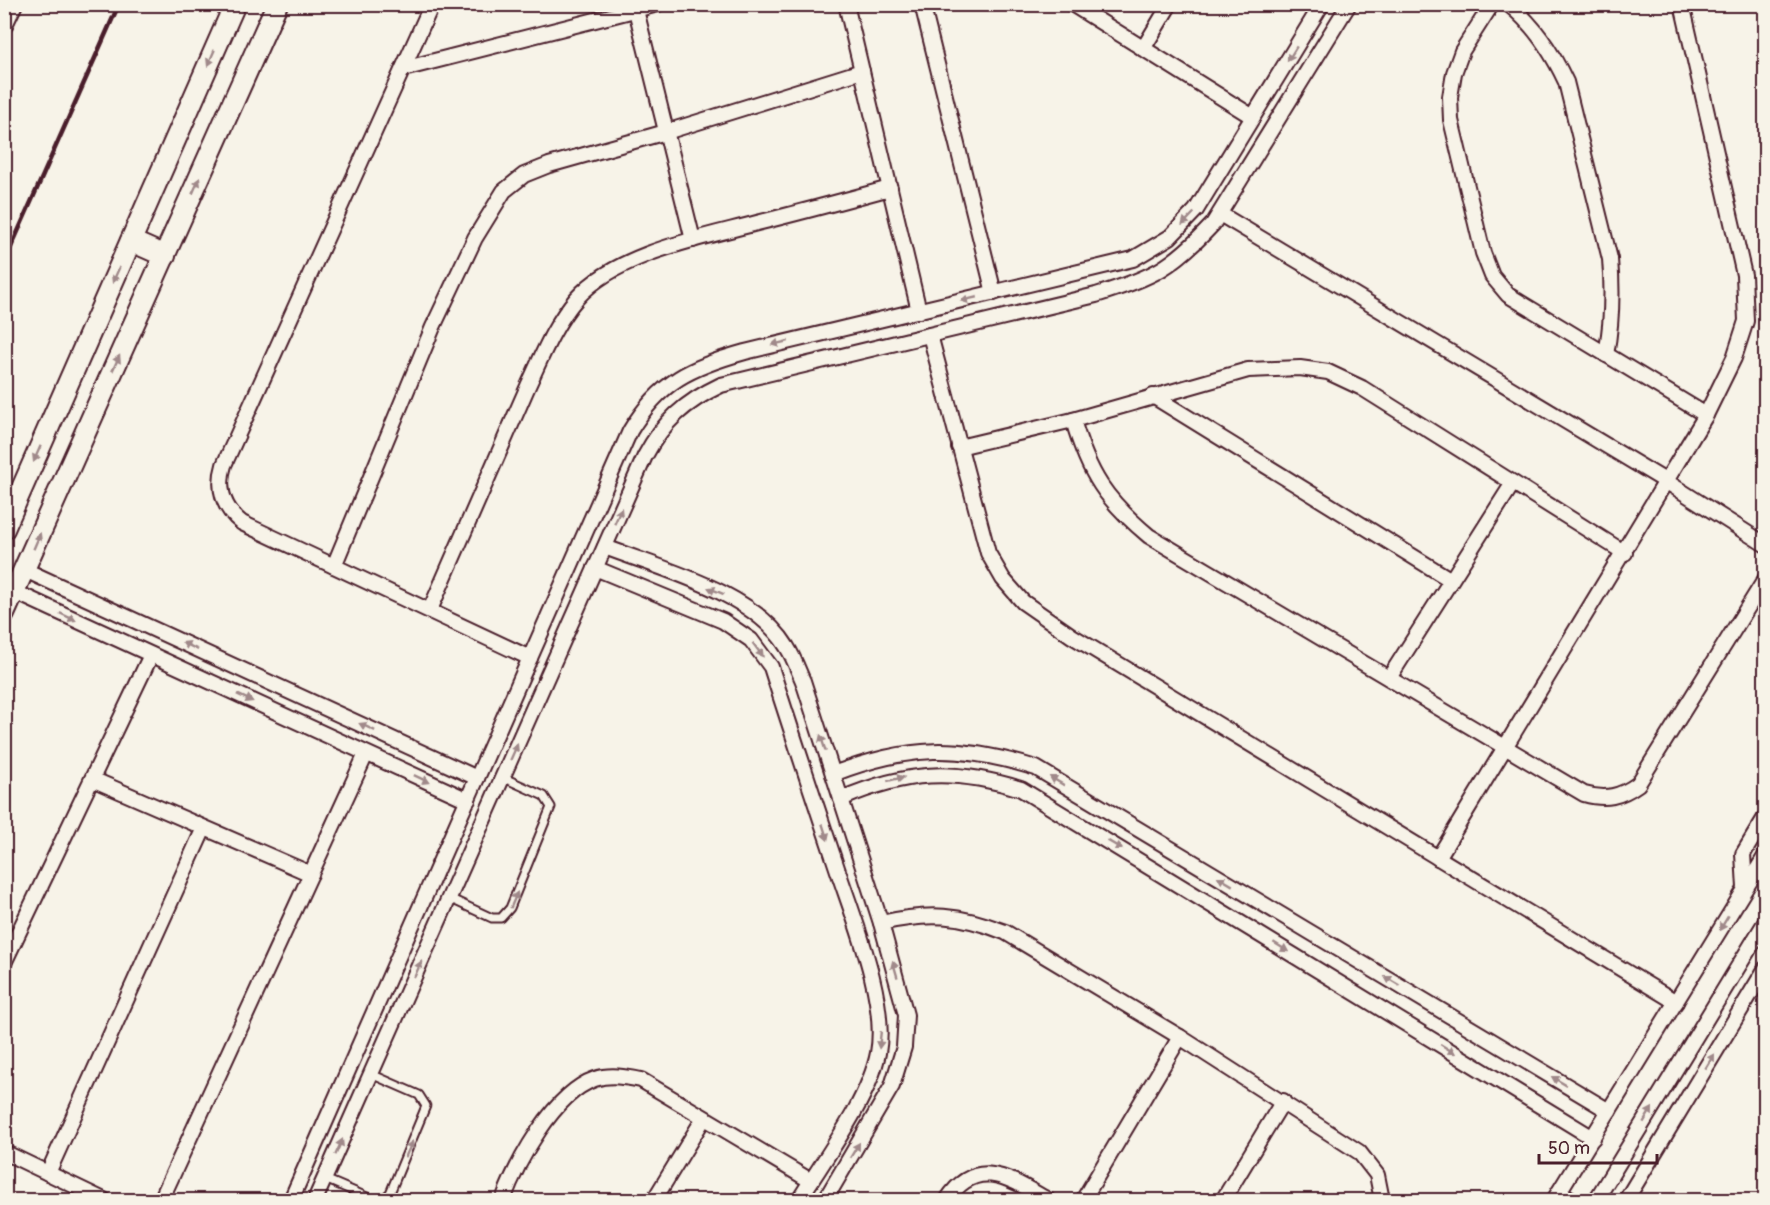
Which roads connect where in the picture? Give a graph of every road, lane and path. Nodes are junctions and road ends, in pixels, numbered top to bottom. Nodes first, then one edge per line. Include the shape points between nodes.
1 (15, 4) edge
2 (235, 4) edge
3 (277, 4) edge
4 (432, 4) edge
5 (658, 4) edge
6 (846, 4) edge
7 (922, 4) edge
8 (1072, 4) edge
9 (1170, 4) edge
10 (1322, 4) edge
11 (1348, 4) edge
12 (1492, 4) edge
13 (1508, 4) edge
14 (1682, 4) edge
15 (636, 10) junction
16 (609, 11) edge
17 (4, 27) edge
18 (1143, 49) junction
19 (403, 69) junction
20 (862, 71) junction
21 (1253, 117) junction
22 (666, 132) junction
23 (890, 188) junction
24 (1220, 214) junction
25 (693, 240) junction
26 (131, 241) junction
27 (165, 256) junction
28 (994, 293) junction
29 (919, 311) junction
30 (930, 334) junction
31 (745, 351) junction
32 (1606, 355) junction
33 (752, 377) junction
34 (1153, 396) junction
35 (1706, 415) junction
36 (1073, 420) junction
37 (959, 447) junction
38 (1667, 482) junction
39 (1513, 483) junction
40 (4, 529) edge
41 (1766, 545) edge
42 (605, 547) junction
43 (1625, 553) junction
44 (334, 566) junction
45 (595, 568) junction
46 (25, 570) junction
47 (1766, 578) edge
48 (1451, 580) junction
49 (15, 592) junction
50 (430, 610) junction
51 (4, 614) edge
52 (151, 655) junction
53 (530, 658) junction
54 (1389, 678) junction
55 (1507, 748) junction
56 (366, 754) junction
57 (833, 774) junction
58 (502, 777) junction
59 (477, 778) junction
60 (92, 779) junction
61 (841, 799) junction
62 (468, 800) junction
63 (1766, 816) edge
64 (204, 828) junction
65 (1766, 855) edge
66 (1438, 858) junction
67 (311, 874) junction
68 (1745, 889) junction
69 (449, 898) junction
70 (1766, 921) edge
71 (881, 923) junction
72 (4, 963) edge
73 (1766, 968) edge
74 (1676, 1002) junction
75 (1180, 1037) junction
76 (371, 1074) junction
77 (1283, 1101) junction
78 (1610, 1111) junction
79 (704, 1118) junction
80 (1593, 1138) junction
81 (4, 1152) edge
82 (48, 1173) junction
83 (325, 1179) junction
84 (811, 1181) junction
85 (1556, 1196) edge
86 (104, 1200) edge
87 (161, 1200) edge
88 (291, 1200) edge
89 (315, 1200) edge
90 (374, 1200) edge
91 (382, 1200) edge
92 (503, 1200) edge
93 (654, 1200) edge
94 (799, 1200) edge
95 (825, 1200) edge
96 (947, 1200) edge
97 (1048, 1200) edge
98 (1083, 1200) edge
99 (1223, 1200) edge
100 (1382, 1200) edge
101 (1573, 1200) edge
102 (1596, 1200) edge
103 (1626, 1200) edge

1 - 17 street
2 -> 26 street
27 -> 3 street
4 - 19 street
5 - 15 street
6 - 20 street
7 - 28 street
8 - 18 street
9 - 18 street
10 -> 21 street
11 - 24 street
12 - 32 street via 1462,51 1450,97 1451,120 1483,253 1492,276 1508,295
13 - 32 street via 1538,34 1566,82 1610,259 1613,300
14 - 35 street via 1744,275 1746,321 1734,358
15 - 16 street
15 - 22 street
16 - 19 street
18 - 21 street
19 - 44 street via 221,474 224,501 234,517
20 - 22 street
20 - 23 street
21 -> 28 street via 1196,210 1170,237 1133,260
22 - 25 street
22 - 44 street via 549,165 524,175 504,191 475,238 433,327
23 - 25 street
23 - 29 street
24 - 30 street via 1184,255 1142,280 1096,295
24 - 38 street
25 - 50 street via 632,261 578,297 528,386
26 - 27 street
26 -> 40 street
46 -> 27 street
28 -> 29 street
29 -> 31 street
30 - 33 street
30 - 37 street
31 - 33 street
31 - 53 street via 680,376 655,394 638,418
32 - 35 street
42 -> 33 street via 645,456 657,433 675,412 696,396
34 - 36 street
34 - 39 street via 1248,370 1300,368 1328,372 1362,388
34 - 48 street
35 - 38 street
36 - 37 street
36 - 54 street via 1083,453 1099,484 1120,512 1149,536
37 - 66 street via 988,553 1023,602 1072,636
38 - 41 street
38 - 43 street
39 - 43 street
39 - 48 street
42 - 45 street
57 -> 42 street via 803,681 787,647 764,620 735,598
43 - 55 street
44 - 50 street
58 -> 45 street
45 -> 84 street via 723,621 751,640 771,667 853,916 878,1004 881,1029 872,1077
46 - 49 street
59 -> 46 street
47 - 55 street via 1638,784 1627,792 1598,798 1584,794
48 - 54 street
49 - 51 street
49 -> 52 street
50 - 53 street
52 -> 56 street
52 - 60 street
53 - 59 street
54 - 55 street
55 - 66 street
56 -> 62 street
56 - 67 street
57 - 61 street
78 -> 57 street via 1035,768 954,750 913,751 872,759
58 - 69 street
69 -> 58 lane via 492,918 501,918 510,908 551,807 544,796
59 - 62 street
60 - 64 street
60 - 72 street
61 - 71 street
61 -> 80 street via 875,784 930,775 986,778 1021,789
62 - 88 street
63 - 68 street via 1743,854
64 - 67 street
64 - 82 street
65 - 68 street
66 - 74 street
67 - 87 street
68 -> 74 street
76 -> 69 street
102 -> 70 street
71 - 75 street via 912,916 944,915 975,920 1023,943
95 -> 71 street via 887,1096 904,1047 906,1015
103 -> 73 street
74 - 78 street
75 - 77 street
75 - 98 street
83 -> 76 street
91 -> 76 lane via 388,1196 426,1106 419,1095
77 - 99 street
77 - 100 street via 1359,1152 1377,1175
78 - 80 street
79 - 84 street
79 - 92 street via 640,1080 619,1076 596,1078 576,1088 560,1103 528,1150
79 - 93 street
80 - 85 street
81 - 82 street
82 - 86 street
83 - 89 street
83 - 90 lane
84 - 94 street
85 - 101 street
96 - 97 street via 965,1180 989,1174 1003,1175

